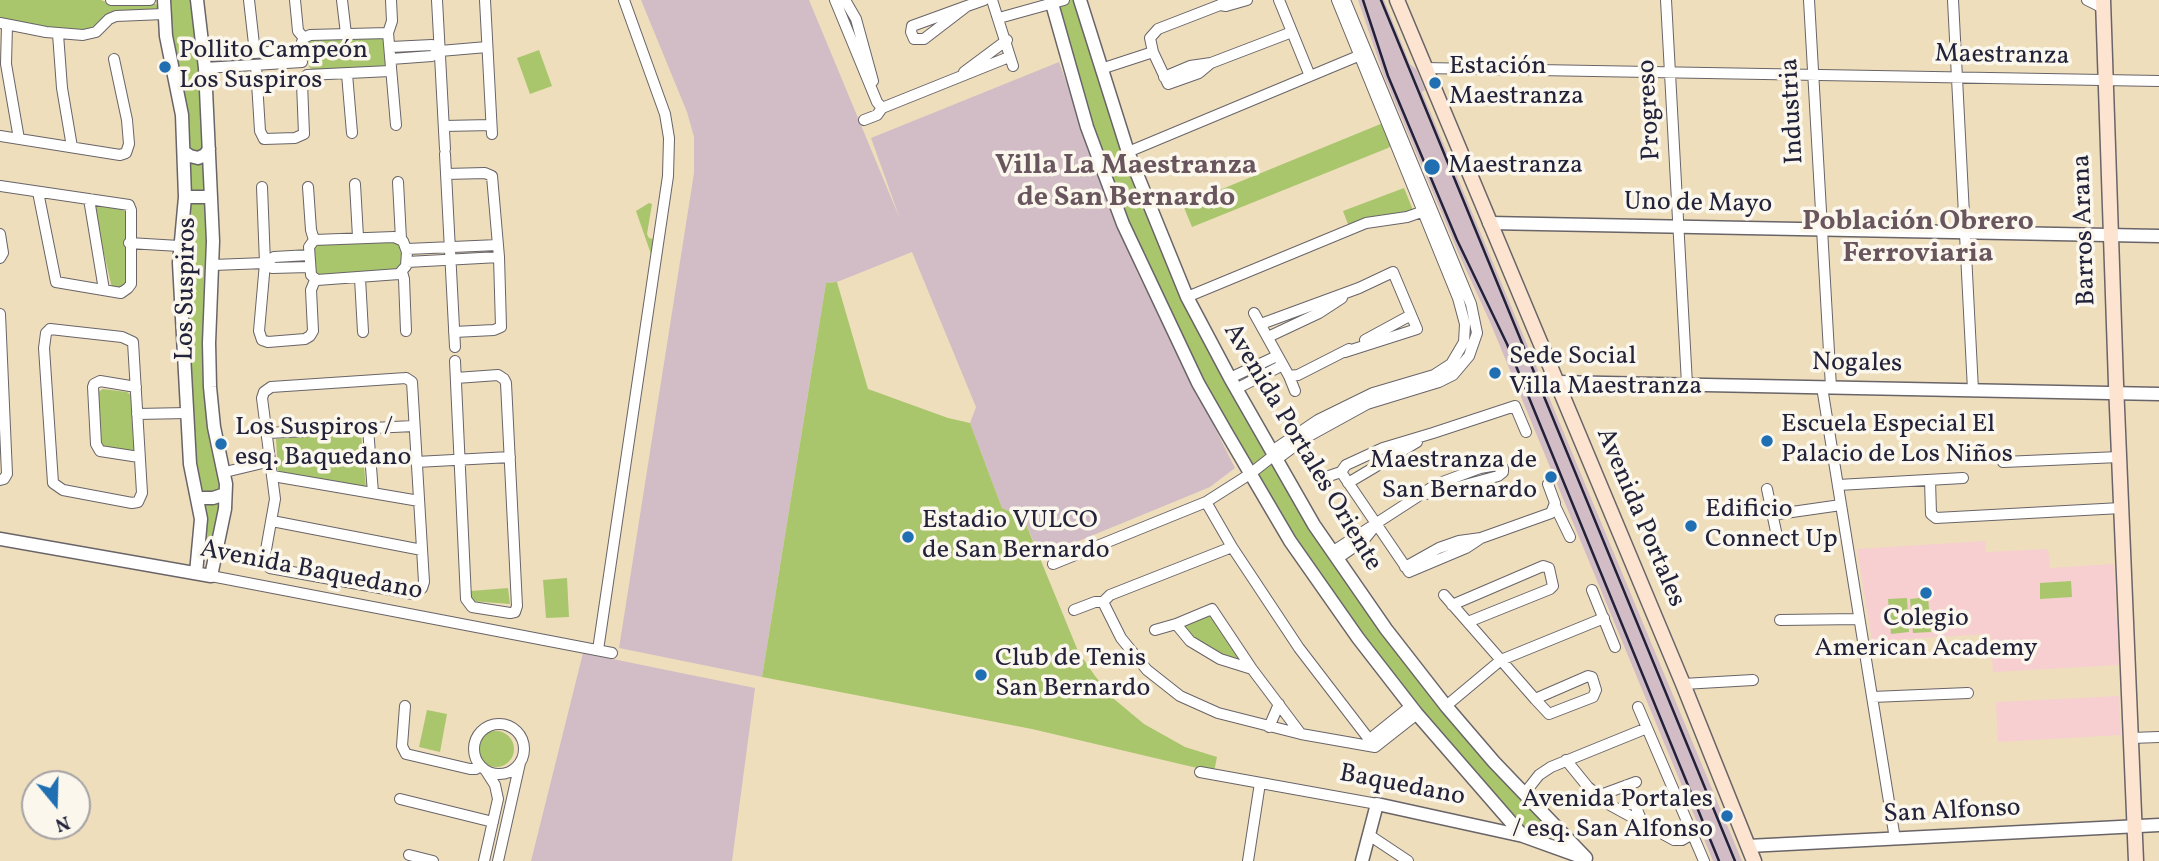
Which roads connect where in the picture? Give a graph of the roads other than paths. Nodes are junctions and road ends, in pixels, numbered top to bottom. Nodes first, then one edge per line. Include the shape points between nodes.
1 (111, 0) edge
2 (150, 0) edge
3 (164, 0) edge
4 (197, 0) edge
5 (250, 0) edge
6 (295, 0) edge
7 (342, 0) edge
8 (391, 0) edge
9 (437, 0) edge
10 (485, 0) edge
11 (624, 0) edge
12 (835, 0) edge
13 (845, 0) edge
14 (984, 0) edge
15 (992, 0) edge
16 (1080, 0) edge
17 (1247, 0) edge
18 (1279, 0) edge
19 (1337, 0) edge
20 (1345, 0) edge
21 (1397, 0) edge
22 (1666, 0) edge
23 (1809, 0) edge
24 (1953, 0) edge
25 (2087, 0) edge
26 (1056, 1) edge
27 (1223, 2) edge
28 (2103, 4) edge
29 (967, 6) junction
30 (164, 14) junction
31 (999, 18) junction
32 (4, 24) edge
33 (1292, 32) junction
34 (388, 33) junction
35 (58, 34) junction
36 (345, 34) junction
37 (304, 38) junction
38 (1007, 40) junction
39 (391, 47) junction
40 (487, 47) junction
41 (302, 50) junction
42 (440, 51) junction
43 (1153, 52) junction
44 (255, 53) junction
45 (1363, 54) junction
46 (114, 59) dead end
47 (391, 59) junction
48 (204, 62) junction
49 (302, 62) junction
50 (256, 66) junction
51 (1424, 68) junction
52 (1101, 69) junction
53 (390, 71) junction
54 (1670, 72) junction
55 (347, 74) junction
56 (307, 75) junction
57 (1813, 75) junction
58 (1310, 76) junction
59 (1957, 77) junction
60 (953, 80) junction
61 (2105, 80) junction
62 (2159, 80) edge
63 (879, 105) junction
64 (864, 120) dead end
65 (396, 125) dead end
66 (443, 126) junction
67 (352, 133) dead end
68 (0, 136) edge
69 (19, 139) junction
70 (72, 148) junction
71 (209, 149) junction
72 (184, 152) junction
73 (1128, 152) junction
74 (446, 174) junction
75 (398, 182) dead end
76 (355, 184) dead end
77 (0, 186) edge
78 (262, 187) dead end
79 (308, 187) dead end
80 (38, 191) junction
81 (185, 197) junction
82 (211, 197) junction
83 (89, 199) junction
84 (1427, 210) junction
85 (1489, 222) junction
86 (1679, 227) junction
87 (1822, 230) junction
88 (1965, 233) junction
89 (0, 234) edge
90 (2110, 236) junction
91 (2159, 236) edge
92 (358, 237) junction
93 (401, 239) junction
94 (314, 240) junction
95 (129, 243) junction
96 (498, 245) junction
97 (179, 246) junction
98 (450, 247) junction
99 (407, 249) junction
100 (309, 255) junction
101 (499, 257) junction
102 (0, 258) edge
103 (450, 259) junction
104 (407, 262) junction
105 (265, 263) junction
106 (213, 265) junction
107 (309, 267) junction
108 (402, 272) junction
109 (360, 278) junction
110 (315, 280) junction
111 (1359, 288) junction
112 (104, 290) junction
113 (1187, 297) junction
114 (1254, 313) dead end
115 (0, 314) edge
116 (1411, 315) junction
117 (1262, 324) junction
118 (406, 331) dead end
119 (363, 332) dead end
120 (454, 332) junction
121 (1268, 337) junction
122 (455, 348) dead end
123 (1345, 352) junction
124 (1, 356) edge
125 (455, 361) dead end
126 (1279, 361) junction
127 (1293, 375) junction
128 (456, 377) junction
129 (1555, 382) junction
130 (1233, 384) junction
131 (1687, 384) junction
132 (136, 387) junction
133 (1826, 387) junction
134 (1973, 390) junction
135 (1295, 391) dead end
136 (2116, 393) junction
137 (2159, 394) edge
138 (2, 402) edge
139 (187, 413) junction
140 (137, 414) junction
141 (414, 426) junction
142 (368, 428) junction
143 (1526, 432) dead end
144 (267, 433) junction
145 (1433, 433) junction
146 (2, 445) edge
147 (1273, 456) junction
148 (139, 457) junction
149 (510, 457) junction
150 (2119, 457) junction
151 (460, 460) junction
152 (271, 461) junction
153 (416, 462) junction
154 (2003, 462) dead end
155 (225, 472) junction
156 (1341, 472) junction
157 (1250, 474) junction
158 (273, 475) junction
159 (1326, 477) dead end
160 (1963, 478) dead end
161 (0, 480) edge
162 (1930, 480) junction
163 (1348, 483) junction
164 (1548, 484) dead end
165 (1838, 485) junction
166 (1767, 489) dead end
167 (373, 493) junction
168 (225, 494) junction
169 (1423, 494) junction
170 (198, 498) junction
171 (419, 502) junction
172 (1206, 502) junction
173 (1841, 505) junction
174 (1555, 506) junction
175 (2121, 508) junction
176 (1771, 516) junction
177 (272, 521) junction
178 (1377, 525) junction
179 (1570, 537) dead end
180 (0, 539) edge
181 (1778, 541) dead end
182 (1232, 547) junction
183 (422, 550) junction
184 (1334, 555) junction
185 (1053, 564) dead end
186 (196, 573) junction
187 (211, 576) junction
188 (1592, 590) dead end
189 (1444, 595) dead end
190 (1103, 602) junction
191 (1452, 605) junction
192 (1074, 610) dead end
193 (1604, 618) junction
194 (1859, 619) junction
195 (1780, 620) dead end
196 (1468, 622) junction
197 (1176, 624) junction
198 (1154, 630) dead end
199 (1615, 647) dead end
200 (598, 650) junction
201 (612, 653) dead end
202 (1501, 660) junction
203 (1252, 669) junction
204 (1753, 680) dead end
205 (1683, 684) junction
206 (1969, 693) dead end
207 (1872, 697) junction
208 (1535, 699) junction
209 (1279, 704) junction
210 (405, 706) dead end
211 (1446, 706) junction
212 (1638, 707) dead end
213 (1414, 710) junction
214 (1269, 727) junction
215 (1647, 728) junction
216 (1301, 734) junction
217 (2159, 737) edge
218 (2131, 738) junction
219 (1373, 743) junction
220 (521, 760) junction
221 (1566, 760) junction
222 (481, 767) junction
223 (1200, 772) dead end
224 (1260, 783) junction
225 (1524, 794) junction
226 (1598, 796) junction
227 (400, 799) dead end
228 (1377, 804) junction
229 (1500, 810) junction
230 (493, 822) junction
231 (1642, 822) junction
232 (2159, 825) edge
233 (2135, 826) junction
234 (1556, 827) junction
235 (1494, 829) junction
236 (1692, 834) junction
237 (1369, 835) junction
238 (1523, 836) junction
239 (1895, 839) junction
240 (1548, 845) junction
241 (1748, 846) junction
242 (408, 855) dead end
243 (1589, 860) edge
244 (433, 861) edge
245 (484, 861) edge
246 (498, 861) edge
247 (1248, 861) edge
248 (1363, 861) edge
249 (1408, 861) edge
250 (1704, 861) edge
251 (1754, 861) edge
252 (2136, 861) edge

1 - 2 street
3 - 30 street, Los Suspiros
4 - 48 street, Los Suspiros
5 - 44 street
6 - 37 street via 298,31
7 - 36 street
8 - 34 street
9 - 42 street
10 - 40 street
11 - 200 street via 664,109 668,176
12 - 63 street
13 - 63 street via 856,19
14 - 29 street
15 - 31 street
16 - 52 street, Avenida Portales Oriente
17 - 27 street via 1226,6
18 - 33 street
19 - 45 street
20 - 45 street
21 - 51 main road, Avenida Portales
22 - 54 street, Progreso
23 - 57 street, Industria
24 - 59 street
25 - 28 street
26 - 31 street
26 - 157 street, Avenida Portales Oriente via 1087,127 1123,224 1198,383
27 - 43 street via 1154,31 1150,38
28 - 61 main road, Barros Arana
29 - 29 street via 912,26 914,39 924,38
30 - 35 street via 116,16 92,34
30 - 72 street, Los Suspiros via 180,99
31 - 38 street
32 - 35 street
32 - 69 street
33 - 43 street via 1169,84
33 - 58 street
34 - 36 street
34 - 39 street
35 - 70 street
36 - 37 street
37 - 41 street
38 - 60 street
38 - 60 street via 1011,61
39 - 42 street via 432,45
39 - 47 street
40 - 42 street
40 - 66 street via 492,129
41 - 44 street
41 - 49 street
42 - 47 street via 432,56
42 - 66 street
43 - 52 street
44 - 48 street
45 - 58 street
45 - 84 street
46 - 70 street via 128,149 120,155
47 - 53 street
48 - 50 street
48 - 71 street, Los Suspiros
49 - 50 street
49 - 56 street
50 - 56 street via 264,139 304,134 302,83
51 - 54 street, Maestranza
51 - 85 main road, Avenida Portales
52 - 73 street, Avenida Portales Oriente
53 - 55 street
53 - 65 street
54 - 57 street, Maestranza
54 - 86 street, Progreso
55 - 56 street
55 - 67 street
57 - 59 street, Maestranza
57 - 87 street, Industria
58 - 73 street
59 - 61 street, Maestranza
59 - 88 street
60 - 63 street
61 - 62 street, Maestranza
61 - 90 main road, Barros Arana
63 - 64 street via 877,115
66 - 74 street
68 - 69 street
69 - 70 street
71 - 72 street via 198,158
71 - 82 street, Los Suspiros
72 - 81 street, Los Suspiros
73 - 113 street, Avenida Portales Oriente
74 - 96 street via 492,176
74 - 98 street
75 - 93 street
76 - 92 street
77 - 80 street
78 - 105 street
79 - 94 street
80 - 83 street
80 - 112 street via 56,282
81 - 82 street
81 - 97 street, Los Suspiros
82 - 106 street, Los Suspiros
83 - 95 street via 129,205
83 - 112 street
84 - 113 street via 1366,223
84 - 147 street via 1474,314 1477,333 1469,356 1439,382 1367,404 1280,457
85 - 86 street, Uno de Mayo
85 - 129 main road, Avenida Portales
86 - 87 street, Uno de Mayo
86 - 131 street, Progreso
87 - 88 street, Uno de Mayo
87 - 133 street, Industria
88 - 90 street, Uno de Mayo
88 - 134 street
89 - 102 street
90 - 91 street, Uno de Mayo
90 - 136 main road, Barros Arana
92 - 93 street
92 - 94 street
93 - 99 street
94 - 100 street
95 - 97 street
95 - 112 street via 131,284 121,293
96 - 98 street
96 - 101 street
97 - 139 street, Los Suspiros
98 - 99 street
98 - 103 street
99 - 104 street
100 - 105 street via 274,257
100 - 107 street
101 - 103 street
101 - 120 street via 501,327
103 - 104 street
103 - 120 street
104 - 108 street
105 - 106 street
105 - 107 street via 272,268
105 - 110 street via 259,331 265,341 305,339 312,334
106 - 155 street, Los Suspiros via 210,387
107 - 110 street
108 - 109 street
108 - 118 street
109 - 110 street
109 - 119 street
111 - 116 street via 1393,272
111 - 117 street
111 - 121 street via 1320,313
113 - 130 street, Avenida Portales Oriente
114 - 117 street
115 - 124 street
116 - 123 street
116 - 123 street via 1417,329
117 - 121 street
120 - 122 street
121 - 126 street
123 - 127 street
124 - 138 street
125 - 128 street
126 - 127 street
126 - 130 street
127 - 135 street
128 - 149 street via 498,375 504,379
128 - 151 street
129 - 131 street, Nogales
129 - 205 main road, Avenida Portales
130 - 147 street, Avenida Portales Oriente
131 - 133 street, Nogales
132 - 140 street
132 - 148 street via 100,381 93,387 100,451
132 - 148 street via 132,340 55,329 46,333 53,484 63,491 135,503 142,497
133 - 134 street, Nogales
133 - 165 street, Industria
134 - 136 street, Nogales
136 - 137 street, Nogales
136 - 150 main road, Barros Arana
138 - 146 street
139 - 140 street
139 - 170 street, Los Suspiros via 190,464
140 - 148 street
141 - 142 street
141 - 144 street via 412,382 406,378 271,387 262,398
141 - 153 street
142 - 144 street
142 - 167 street
143 - 145 street via 1515,405
144 - 152 street
145 - 156 street via 1372,452
145 - 163 street
146 - 161 street via 7,474
147 - 157 street
147 - 184 street, Avenida Portales Oriente
149 - 151 street
149 - 151 street via 517,606 510,613 472,607 466,599
150 - 154 street
150 - 175 main road, Barros Arana
151 - 153 street
152 - 155 street
152 - 158 street
153 - 171 street
155 - 168 street, Los Suspiros
156 - 159 street
156 - 163 street
157 - 172 street
157 - 213 street, Avenida Portales Oriente via 1336,608
158 - 167 street
158 - 177 street
160 - 162 street
162 - 165 street
162 - 175 street via 1931,514 1936,518
163 - 178 street
164 - 174 street
165 - 173 street, Industria
166 - 176 street
167 - 171 street
168 - 170 street
168 - 187 street, Los Suspiros
169 - 169 street via 1498,476 1503,468 1480,468
169 - 178 street
170 - 186 street, Los Suspiros via 201,530
171 - 183 street
172 - 182 street
172 - 185 street
173 - 176 street
173 - 194 street, Industria
174 - 178 street via 1551,513 1439,548 1407,569
174 - 179 street
175 - 218 main road, Barros Arana
176 - 181 street
177 - 183 street
177 - 183 street via 264,561 270,568 413,594 424,582
178 - 184 street via 1364,540
180 - 186 street, Avenida Baquedano
182 - 190 street via 1110,594
182 - 219 street via 1298,649
184 - 211 street, Avenida Portales Oriente
186 - 187 street, Avenida Baquedano
187 - 200 street, Avenida Baquedano
188 - 193 street
189 - 191 street
190 - 192 street
190 - 214 street via 1129,650 1168,688 1205,708
191 - 196 street
191 - 196 street via 1543,566 1549,568 1550,589
193 - 199 street
193 - 202 street
194 - 195 street
194 - 207 street, Industria
196 - 202 street
197 - 198 street
197 - 203 street via 1190,641 1220,659
197 - 203 street via 1212,609
200 - 201 street, Avenida Baquedano
202 - 208 street
202 - 211 street
203 - 209 street
204 - 205 street
205 - 241 main road, Avenida Portales
206 - 207 street
207 - 239 street, Industria
208 - 208 street via 1549,714 1593,697 1596,690 1588,676
209 - 214 street
209 - 216 street
210 - 222 street via 402,746 406,754 470,769
211 - 225 street, Avenida Portales Oriente
212 - 215 street
213 - 219 street
213 - 229 street, Avenida Portales Oriente
214 - 216 street
215 - 221 street
215 - 236 street
216 - 219 street
217 - 218 street
218 - 233 main road, Barros Arana
220 - 222 street via 504,773
220 - 222 street via 520,736 507,726 491,726 475,743
220 - 246 street
221 - 225 street via 1539,775
221 - 226 street
222 - 230 street via 498,794
223 - 224 street, Baquedano
224 - 228 street, Baquedano
224 - 247 street
225 - 234 street, Avenida Portales Oriente
226 - 231 street
226 - 231 street via 1632,783
227 - 230 street
228 - 235 street, Baquedano
228 - 237 street
229 - 235 street
229 - 238 street, Avenida Portales Oriente
230 - 245 street
231 - 236 street via 1674,840
232 - 233 street, San Alfonso
233 - 239 street, San Alfonso
233 - 252 main road, Barros Arana
234 - 240 street
234 - 243 street, Avenida Portales Oriente
235 - 238 street, Baquedano
236 - 250 street
237 - 248 street
237 - 249 street
238 - 240 street, Baquedano
239 - 241 street, San Alfonso
240 - 243 street, Baquedano
241 - 251 main road, Avenida Portales
242 - 244 street

